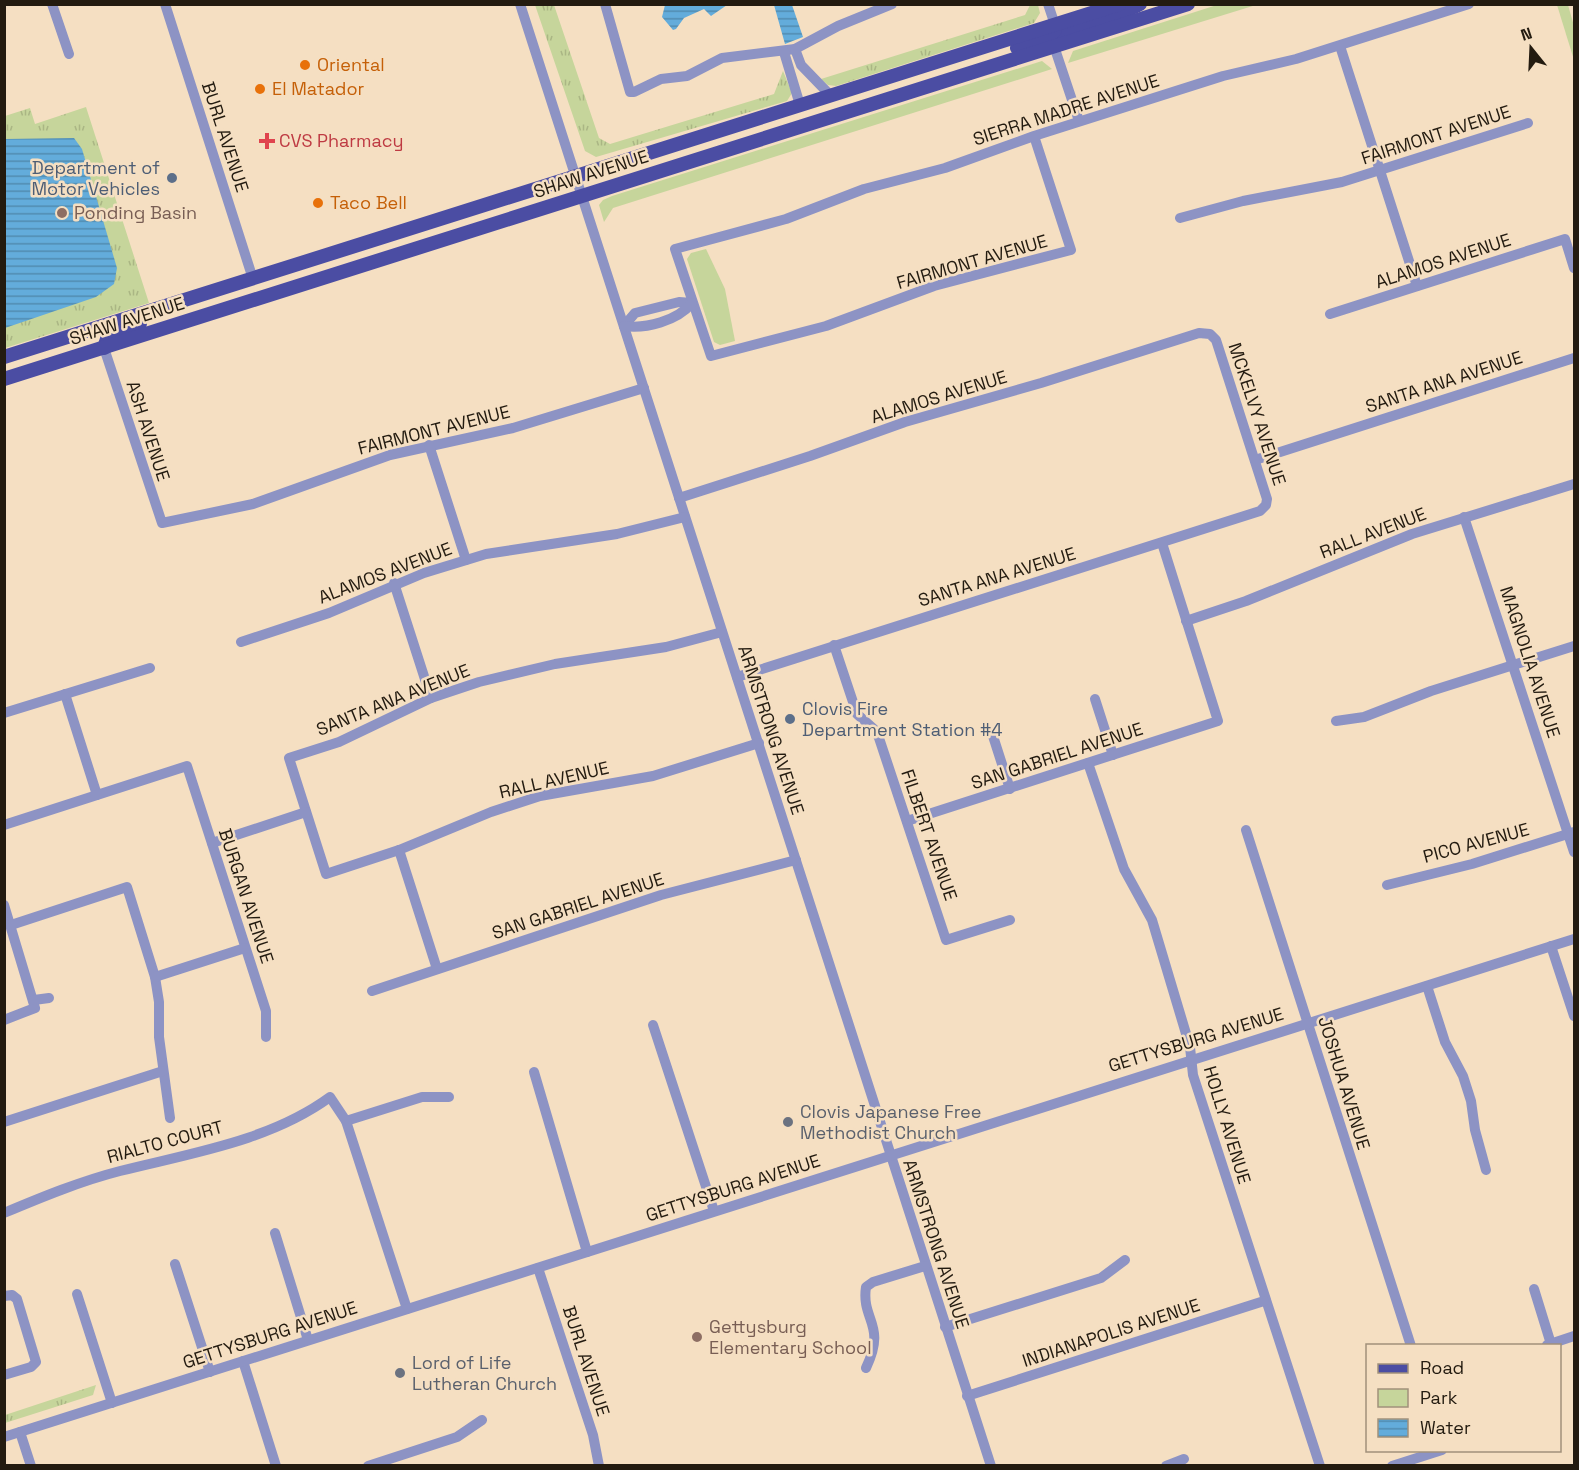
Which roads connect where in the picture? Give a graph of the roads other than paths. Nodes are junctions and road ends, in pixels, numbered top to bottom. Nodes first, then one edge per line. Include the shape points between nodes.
1 (52, 4) edge
2 (165, 4) edge
3 (520, 4) edge
4 (606, 4) edge
5 (892, 4) edge
6 (1048, 4) edge
7 (1120, 4) edge
8 (1140, 4) edge
9 (1188, 4) edge
10 (1469, 4) edge
11 (874, 8) edge
12 (1055, 25) junction
13 (1054, 46) junction
14 (1340, 46) junction
15 (795, 49) junction
16 (783, 52) junction
17 (69, 54) dead end
18 (941, 81) junction
19 (831, 96) junction
20 (800, 105) junction
21 (1079, 121) junction
22 (1528, 123) dead end
23 (1034, 136) junction
24 (1380, 171) junction
25 (576, 177) junction
26 (582, 196) junction
27 (1180, 218) dead end
28 (1575, 268) edge
29 (253, 279) junction
30 (1417, 286) junction
31 (692, 303) junction
32 (153, 310) junction
33 (209, 314) junction
34 (1330, 314) dead end
35 (624, 326) junction
36 (1210, 334) joint
37 (104, 348) junction
38 (4, 357) edge
39 (1575, 358) edge
40 (4, 379) edge
41 (644, 388) junction
42 (429, 445) junction
43 (1255, 460) junction
44 (1575, 484) edge
45 (679, 498) junction
46 (1266, 505) joint
47 (685, 517) junction
48 (1464, 517) junction
49 (162, 523) joint
50 (1162, 543) junction
51 (466, 560) junction
52 (394, 583) junction
53 (1186, 621) junction
54 (722, 632) junction
55 (241, 642) dead end
56 (834, 645) junction
57 (1575, 646) edge
58 (1515, 665) junction
59 (150, 668) dead end
60 (737, 677) junction
61 (65, 694) junction
62 (431, 698) junction
63 (1095, 699) dead end
64 (4, 713) edge
65 (1336, 720) dead end
66 (992, 733) dead end
67 (759, 743) junction
68 (1113, 755) junction
69 (1088, 763) junction
70 (1010, 789) junction
71 (97, 795) junction
72 (306, 812) junction
73 (907, 821) junction
74 (4, 825) edge
75 (1246, 830) dead end
76 (1572, 833) edge
77 (212, 843) junction
78 (399, 850) junction
79 (1575, 852) edge
80 (796, 860) junction
81 (1387, 885) dead end
82 (4, 905) edge
83 (1010, 921) dead end
84 (11, 924) junction
85 (1575, 939) edge
86 (1551, 946) junction
87 (245, 948) junction
88 (436, 969) junction
89 (154, 977) junction
90 (1427, 986) junction
91 (372, 991) dead end
92 (49, 998) dead end
93 (35, 1004) junction
94 (1575, 1016) edge
95 (4, 1020) edge
96 (1307, 1023) junction
97 (653, 1025) dead end
98 (266, 1037) dead end
99 (1191, 1061) junction
100 (163, 1071) junction
101 (534, 1072) dead end
102 (449, 1096) dead end
103 (170, 1118) dead end
104 (4, 1122) edge
105 (346, 1122) junction
106 (890, 1156) junction
107 (1486, 1170) dead end
108 (714, 1211) junction
109 (4, 1213) edge
110 (274, 1233) dead end
111 (587, 1252) junction
112 (1125, 1260) dead end
113 (175, 1264) dead end
114 (925, 1266) junction
115 (538, 1268) junction
116 (1534, 1289) dead end
117 (77, 1294) dead end
118 (4, 1296) edge
119 (1264, 1301) junction
120 (406, 1309) junction
121 (945, 1327) junction
122 (1575, 1336) edge
123 (308, 1340) junction
124 (1410, 1344) edge
125 (1549, 1344) edge
126 (1552, 1344) edge
127 (243, 1361) junction
128 (866, 1368) dead end
129 (210, 1372) junction
130 (4, 1375) edge
131 (967, 1395) junction
132 (112, 1403) junction
133 (482, 1420) dead end
134 (20, 1432) junction
135 (4, 1437) edge
136 (1436, 1452) edge
137 (1184, 1459) dead end
138 (31, 1466) edge
139 (276, 1466) edge
140 (368, 1466) edge
141 (599, 1466) edge
142 (991, 1466) edge
143 (1166, 1466) edge
144 (1320, 1466) edge
145 (1392, 1466) edge

1 - 17 street
2 - 29 street, BURL AVENUE
3 - 25 street, ARMSTRONG AVENUE
4 - 16 street via 630,92 644,90 661,79 687,75 722,58
5 - 11 street
6 - 12 street
7 - 12 main road, SHAW AVENUE
8 - 13 main road via 1125,13 1067,31
9 - 13 main road, SHAW AVENUE
10 - 14 street, SIERRA MADRE AVENUE
11 - 15 street
12 - 18 main road via 1046,39 979,61
12 - 19 main road, SHAW AVENUE
13 - 18 main road, SHAW AVENUE
13 - 21 street
14 - 21 street, SIERRA MADRE AVENUE via 1223,76
14 - 24 street
15 - 16 street
15 - 19 street via 801,65
16 - 20 street
18 - 26 main road, SHAW AVENUE
19 - 20 main road, SHAW AVENUE
20 - 25 main road, SHAW AVENUE
21 - 23 street, SIERRA MADRE AVENUE
22 - 24 street, FAIRMONT AVENUE
23 - 31 street, SIERRA MADRE AVENUE via 945,168 864,189 786,219 675,249
23 - 31 street, FAIRMONT AVENUE via 1071,250 934,286 826,327 711,356
24 - 27 street, FAIRMONT AVENUE via 1316,189 1208,208
24 - 30 street
25 - 26 street, ARMSTRONG AVENUE
25 - 29 main road, SHAW AVENUE
26 - 33 main road, SHAW AVENUE
26 - 35 street, ARMSTRONG AVENUE
28 - 30 street, ALAMOS AVENUE via 1565,239
29 - 32 main road, SHAW AVENUE
29 - 33 main road via 249,289 217,300
30 - 34 street, ALAMOS AVENUE
31 - 35 street via 679,302 635,313
32 - 37 main road via 147,322 108,336
32 - 38 main road, SHAW AVENUE
33 - 37 main road, SHAW AVENUE
35 - 41 street, ARMSTRONG AVENUE
36 - 43 street, MCKELVY AVENUE via 1216,340
36 - 45 street, ALAMOS AVENUE via 1199,333 905,422
37 - 40 main road, SHAW AVENUE
37 - 49 street, ASH AVENUE
39 - 43 street, SANTA ANA AVENUE
41 - 42 street, FAIRMONT AVENUE via 522,425
41 - 45 street, ARMSTRONG AVENUE
42 - 49 street, FAIRMONT AVENUE via 345,469 253,504
42 - 51 street
43 - 46 street, MCKELVY AVENUE
44 - 48 street, RALL AVENUE
45 - 47 street, ARMSTRONG AVENUE
46 - 50 street, SANTA ANA AVENUE
47 - 51 street, ALAMOS AVENUE via 627,532 523,547
47 - 54 street, ARMSTRONG AVENUE
48 - 53 street, RALL AVENUE
48 - 58 street, MAGNOLIA AVENUE
50 - 53 street
50 - 56 street, SANTA ANA AVENUE
51 - 52 street, ALAMOS AVENUE
52 - 55 street, ALAMOS AVENUE via 329,613
52 - 62 street
53 - 68 street, SAN GABRIEL AVENUE via 1218,721
54 - 60 street, ARMSTRONG AVENUE
54 - 62 street, SANTA ANA AVENUE via 637,653 518,671
56 - 60 street, SANTA ANA AVENUE
56 - 73 street, FILBERT AVENUE via 853,706 879,738
57 - 58 street
58 - 65 street via 1364,717
58 - 76 street, MAGNOLIA AVENUE
59 - 61 street
60 - 67 street, ARMSTRONG AVENUE
61 - 64 street
61 - 71 street
62 - 72 street, SANTA ANA AVENUE via 339,742 289,758
63 - 68 street
66 - 70 street
67 - 78 street, RALL AVENUE via 653,776 540,796
67 - 80 street, ARMSTRONG AVENUE
68 - 69 street, SAN GABRIEL AVENUE
69 - 70 street, SAN GABRIEL AVENUE
69 - 99 street, HOLLY AVENUE via 1122,862 1152,920
70 - 73 street, SAN GABRIEL AVENUE
71 - 74 street
71 - 77 street, BURGAN AVENUE via 187,766
72 - 77 street
72 - 78 street, RALL AVENUE via 326,874
73 - 83 street, FILBERT AVENUE via 946,940
75 - 96 street, JOSHUA AVENUE
76 - 79 street, MAGNOLIA AVENUE
76 - 81 street, PICO AVENUE
77 - 87 street, BURGAN AVENUE
78 - 88 street
80 - 88 street, SAN GABRIEL AVENUE via 660,895
80 - 106 street, ARMSTRONG AVENUE
82 - 84 street
84 - 89 street via 127,887
84 - 93 street
85 - 86 street, GETTYSBURG AVENUE
86 - 90 street, GETTYSBURG AVENUE
86 - 94 street
87 - 89 street
87 - 98 street, BURGAN AVENUE via 266,1011
88 - 91 street, SAN GABRIEL AVENUE
89 - 100 street
90 - 96 street, GETTYSBURG AVENUE
90 - 107 street via 1445,1042 1463,1076
92 - 93 street
93 - 95 street
96 - 99 street, GETTYSBURG AVENUE
96 - 124 street, JOSHUA AVENUE
97 - 108 street
99 - 106 street, GETTYSBURG AVENUE
99 - 119 street, HOLLY AVENUE
100 - 103 street
100 - 104 street
101 - 111 street
102 - 105 street via 422,1097
105 - 109 street, RIALTO COURT via 330,1097 288,1124 56,1191
105 - 120 street
106 - 108 street, GETTYSBURG AVENUE
106 - 114 street, ARMSTRONG AVENUE
108 - 111 street, GETTYSBURG AVENUE
110 - 123 street
111 - 115 street, GETTYSBURG AVENUE
112 - 121 street via 1101,1278
113 - 129 street
114 - 121 street, ARMSTRONG AVENUE
114 - 128 street via 866,1287 864,1296 876,1331 875,1350
115 - 120 street, GETTYSBURG AVENUE
115 - 141 street, BURL AVENUE via 593,1435
116 - 125 street
117 - 132 street
118 - 130 street via 17,1299 36,1362
119 - 131 street, INDIANAPOLIS AVENUE
119 - 144 street, HOLLY AVENUE
120 - 123 street, GETTYSBURG AVENUE
121 - 131 street, ARMSTRONG AVENUE
122 - 126 street
123 - 127 street, GETTYSBURG AVENUE
127 - 129 street, GETTYSBURG AVENUE
127 - 139 street
129 - 132 street, GETTYSBURG AVENUE
131 - 142 street, ARMSTRONG AVENUE
132 - 134 street, GETTYSBURG AVENUE
133 - 140 street via 457,1437
134 - 135 street, GETTYSBURG AVENUE
134 - 138 street
136 - 145 street
137 - 143 street

